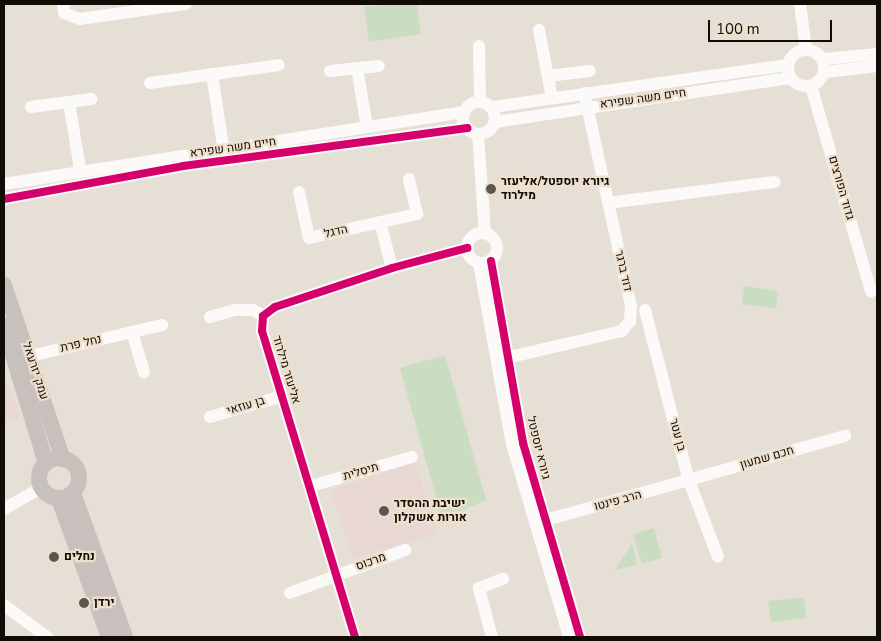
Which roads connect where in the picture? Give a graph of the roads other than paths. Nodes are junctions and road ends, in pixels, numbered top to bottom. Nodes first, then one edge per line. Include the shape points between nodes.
1 (63, 4) edge
2 (186, 4) edge
3 (800, 4) edge
4 (539, 30) dead end
5 (479, 46) dead end
6 (806, 49) junction
7 (877, 54) edge
8 (279, 65) dead end
9 (788, 65) junction
10 (824, 65) junction
11 (379, 66) dead end
12 (877, 66) edge
13 (357, 68) junction
14 (330, 71) dead end
15 (590, 71) dead end
16 (212, 74) junction
17 (548, 76) junction
18 (791, 78) junction
19 (150, 83) dead end
20 (811, 86) junction
21 (584, 93) junction
22 (552, 98) junction
23 (91, 99) dead end
24 (69, 102) junction
25 (486, 104) junction
26 (587, 106) junction
27 (31, 107) dead end
28 (464, 112) junction
29 (495, 122) junction
30 (367, 127) junction
31 (466, 128) junction
32 (478, 134) junction
33 (224, 146) junction
34 (80, 169) junction
35 (409, 179) dead end
36 (775, 182) dead end
37 (4, 184) edge
38 (299, 192) dead end
39 (4, 199) edge
40 (608, 204) junction
41 (380, 222) junction
42 (485, 233) junction
43 (466, 248) junction
44 (485, 262) junction
45 (392, 268) junction
46 (4, 285) edge
47 (871, 291) dead end
48 (645, 310) dead end
49 (263, 316) junction
50 (210, 317) dead end
51 (162, 325) dead end
52 (4, 326) edge
53 (132, 332) junction
54 (506, 358) junction
55 (16, 359) edge
56 (144, 372) dead end
57 (282, 396) junction
58 (210, 417) dead end
59 (845, 436) dead end
60 (412, 457) dead end
61 (63, 458) junction
62 (46, 464) junction
63 (690, 481) junction
64 (311, 486) junction
65 (41, 488) junction
66 (66, 496) junction
67 (4, 509) edge
68 (546, 520) junction
69 (405, 550) dead end
70 (718, 558) dead end
71 (336, 574) junction
72 (503, 579) dead end
73 (290, 593) dead end
74 (4, 605) edge
75 (47, 637) edge
76 (108, 637) edge
77 (125, 637) edge
78 (355, 637) edge
79 (492, 637) edge
80 (568, 637) edge
81 (580, 637) edge

1 - 2 street via 64,13 80,19
3 - 6 street
4 - 17 street
5 - 25 street
6 - 9 street via 796,52
6 - 10 street
7 - 10 street
8 - 16 street
9 - 18 street
9 - 21 street, חיים משה שפירא
10 - 12 street
10 - 20 street
11 - 13 street
13 - 14 street
13 - 30 street
15 - 17 street
16 - 19 street
16 - 33 street
17 - 22 street
18 - 20 street
18 - 26 street, חיים משה שפירא
20 - 47 street, גדוד הפורצים
21 - 22 street, חיים משה שפירא
21 - 26 street, דוד ברגר
22 - 25 street, חיים משה שפירא
23 - 24 street
24 - 27 street
24 - 34 street
25 - 28 street
25 - 29 street
26 - 29 street, חיים משה שפירא
26 - 40 street, דוד ברגר
28 - 30 street, חיים משה שפירא
28 - 31 street
29 - 32 street via 487,132
30 - 33 street, חיים משה שפירא
31 - 32 street
31 - 39 street, חיים משה שפירא via 183,166
32 - 42 street
33 - 34 street, חיים משה שפירא
34 - 37 street, חיים משה שפירא
35 - 41 street, הדגל via 417,214
36 - 40 street
38 - 41 street, הדגל via 309,238
40 - 54 street, דוד ברגר via 631,306 630,321 622,331
41 - 45 street
42 - 43 street via 472,236
42 - 44 street via 497,247
43 - 44 street
43 - 45 street
44 - 54 street, גיורא יוספטל
44 - 80 street, גיורא יוספטל via 512,444
45 - 49 street via 275,307
46 - 55 main road, עמק יזרעאל
48 - 63 street, בן עטר
49 - 50 street via 253,310 234,310
49 - 57 street, אליעזר מילרוד via 262,331
51 - 53 street, נחל פרת
52 - 55 main road, עמק יזרעאל
53 - 55 street, נחל פרת
53 - 56 street
54 - 68 street, גיורא יוספטל
55 - 61 main road, עמק יזרעאל
55 - 62 main road, עמק יזרעאל
57 - 58 street, בן עוזאי
57 - 64 street, אליעזר מילרוד
59 - 63 street, חכם שמעון
60 - 64 street, תיסלית
61 - 62 main road
61 - 66 main road via 79,473
62 - 65 main road via 39,477
63 - 68 street, הרב פינטו
63 - 70 street, בן עטר
64 - 71 street, אליעזר מילרוד
65 - 66 main road
65 - 67 street
66 - 76 main road
66 - 77 main road
68 - 81 street, גיורא יוספטל
69 - 71 street, מרכוס
71 - 73 street, מרכוס
71 - 78 street, אליעזר מילרוד
72 - 79 street via 479,588
74 - 75 street

